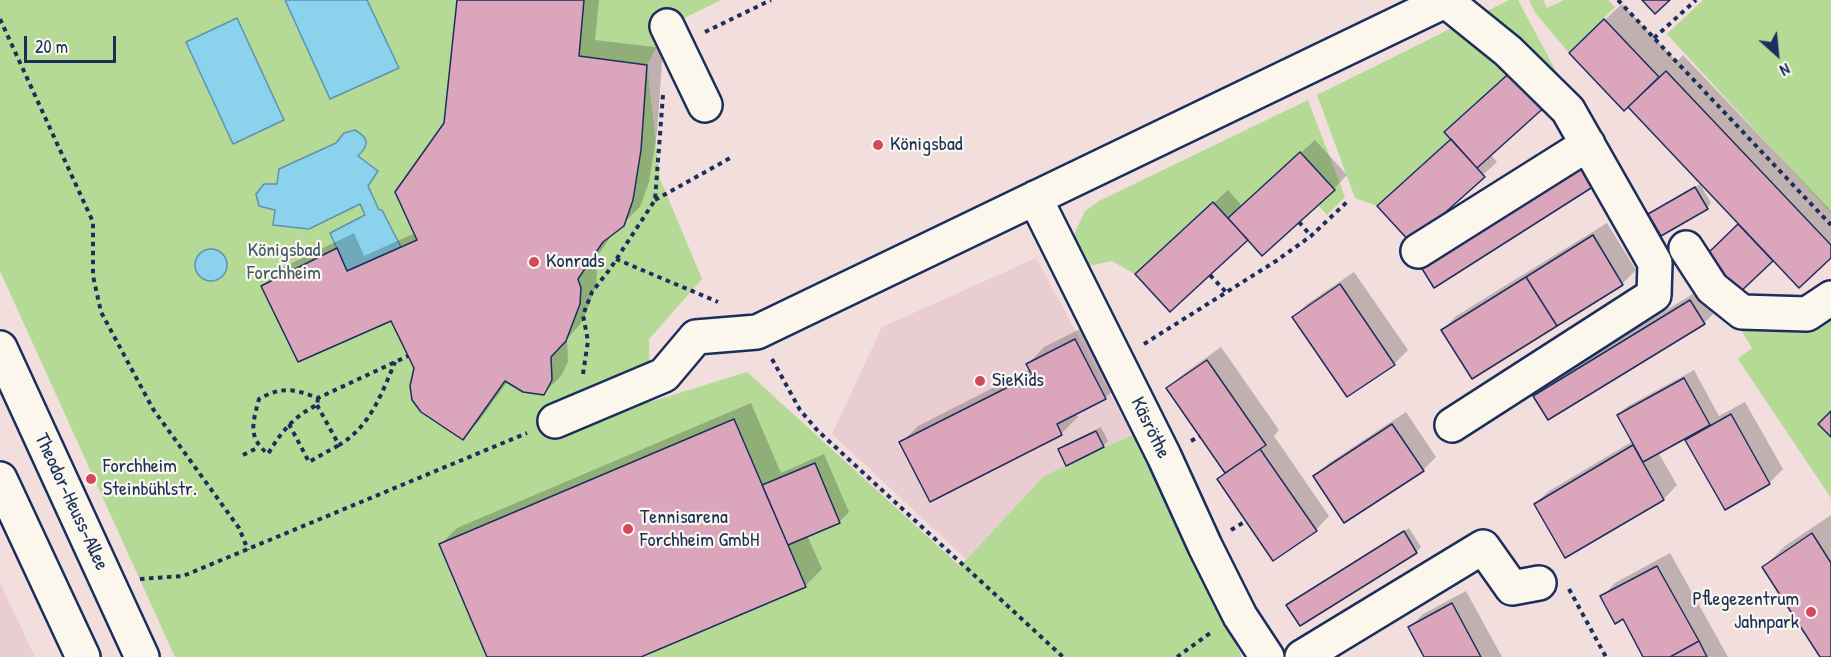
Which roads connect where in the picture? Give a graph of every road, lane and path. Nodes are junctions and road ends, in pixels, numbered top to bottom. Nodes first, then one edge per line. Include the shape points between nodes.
1 (771, 0) edge
2 (1446, 0) edge
3 (1618, 0) edge
4 (1696, 0) edge
5 (0, 19) edge
6 (672, 36) junction
7 (1654, 38) junction
8 (705, 105) dead end
9 (1587, 144) junction
10 (732, 157) dead end
11 (1035, 198) junction
12 (655, 200) junction
13 (1349, 200) dead end
14 (1299, 222) dead end
15 (1831, 225) edge
16 (1311, 236) junction
17 (1686, 248) dead end
18 (1418, 251) dead end
19 (616, 259) junction
20 (1210, 275) dead end
21 (1226, 292) junction
22 (1831, 298) edge
23 (757, 332) junction
24 (0, 348) edge
25 (408, 356) dead end
26 (1116, 359) junction
27 (395, 362) junction
28 (318, 398) junction
29 (316, 405) junction
30 (566, 416) junction
31 (289, 423) junction
32 (1452, 425) dead end
33 (339, 445) junction
34 (259, 447) junction
35 (243, 455) dead end
36 (0, 479) edge
37 (248, 550) junction
38 (107, 581) junction
39 (1539, 583) joint
40 (1214, 629) dead end
41 (83, 657) edge
42 (142, 657) edge
43 (1063, 657) edge
44 (1177, 657) edge
45 (1267, 657) edge
46 (1302, 657) edge
47 (1606, 657) edge

1 - 6 path
2 - 9 street via 1508,51 1568,110
2 - 11 street
3 - 7 path
4 - 7 path
5 - 37 path via 93,222 93,276 100,312 153,409 238,528
6 - 8 street
6 - 12 path via 667,51
7 - 15 path
9 - 18 street
9 - 32 street via 1655,263 1654,295
10 - 12 path
11 - 23 street
11 - 26 street, Käsröthe
12 - 19 path
13 - 16 path
14 - 16 path
16 - 21 path
17 - 22 street via 1712,288 1742,312 1807,314
19 - 23 path via 746,314
19 - 30 path via 592,292 583,315 588,341
20 - 21 path
21 - 26 path
23 - 30 street via 696,337 664,375
23 - 43 path via 800,410 818,431
24 - 38 street, Theodor-Heuss-Allee
25 - 27 path
26 - 45 street, Käsröthe via 1240,616
27 - 28 path
27 - 33 path via 368,418
28 - 29 path
28 - 34 path via 297,390 274,390 259,399 253,433
29 - 31 path
29 - 33 path
30 - 37 path
31 - 33 path via 309,462
31 - 34 path via 268,454
34 - 35 path
36 - 41 street
37 - 38 path via 183,576
38 - 42 street, Theodor-Heuss-Allee
39 - 46 street via 1512,588 1483,548
39 - 47 path via 1561,573
40 - 44 path

